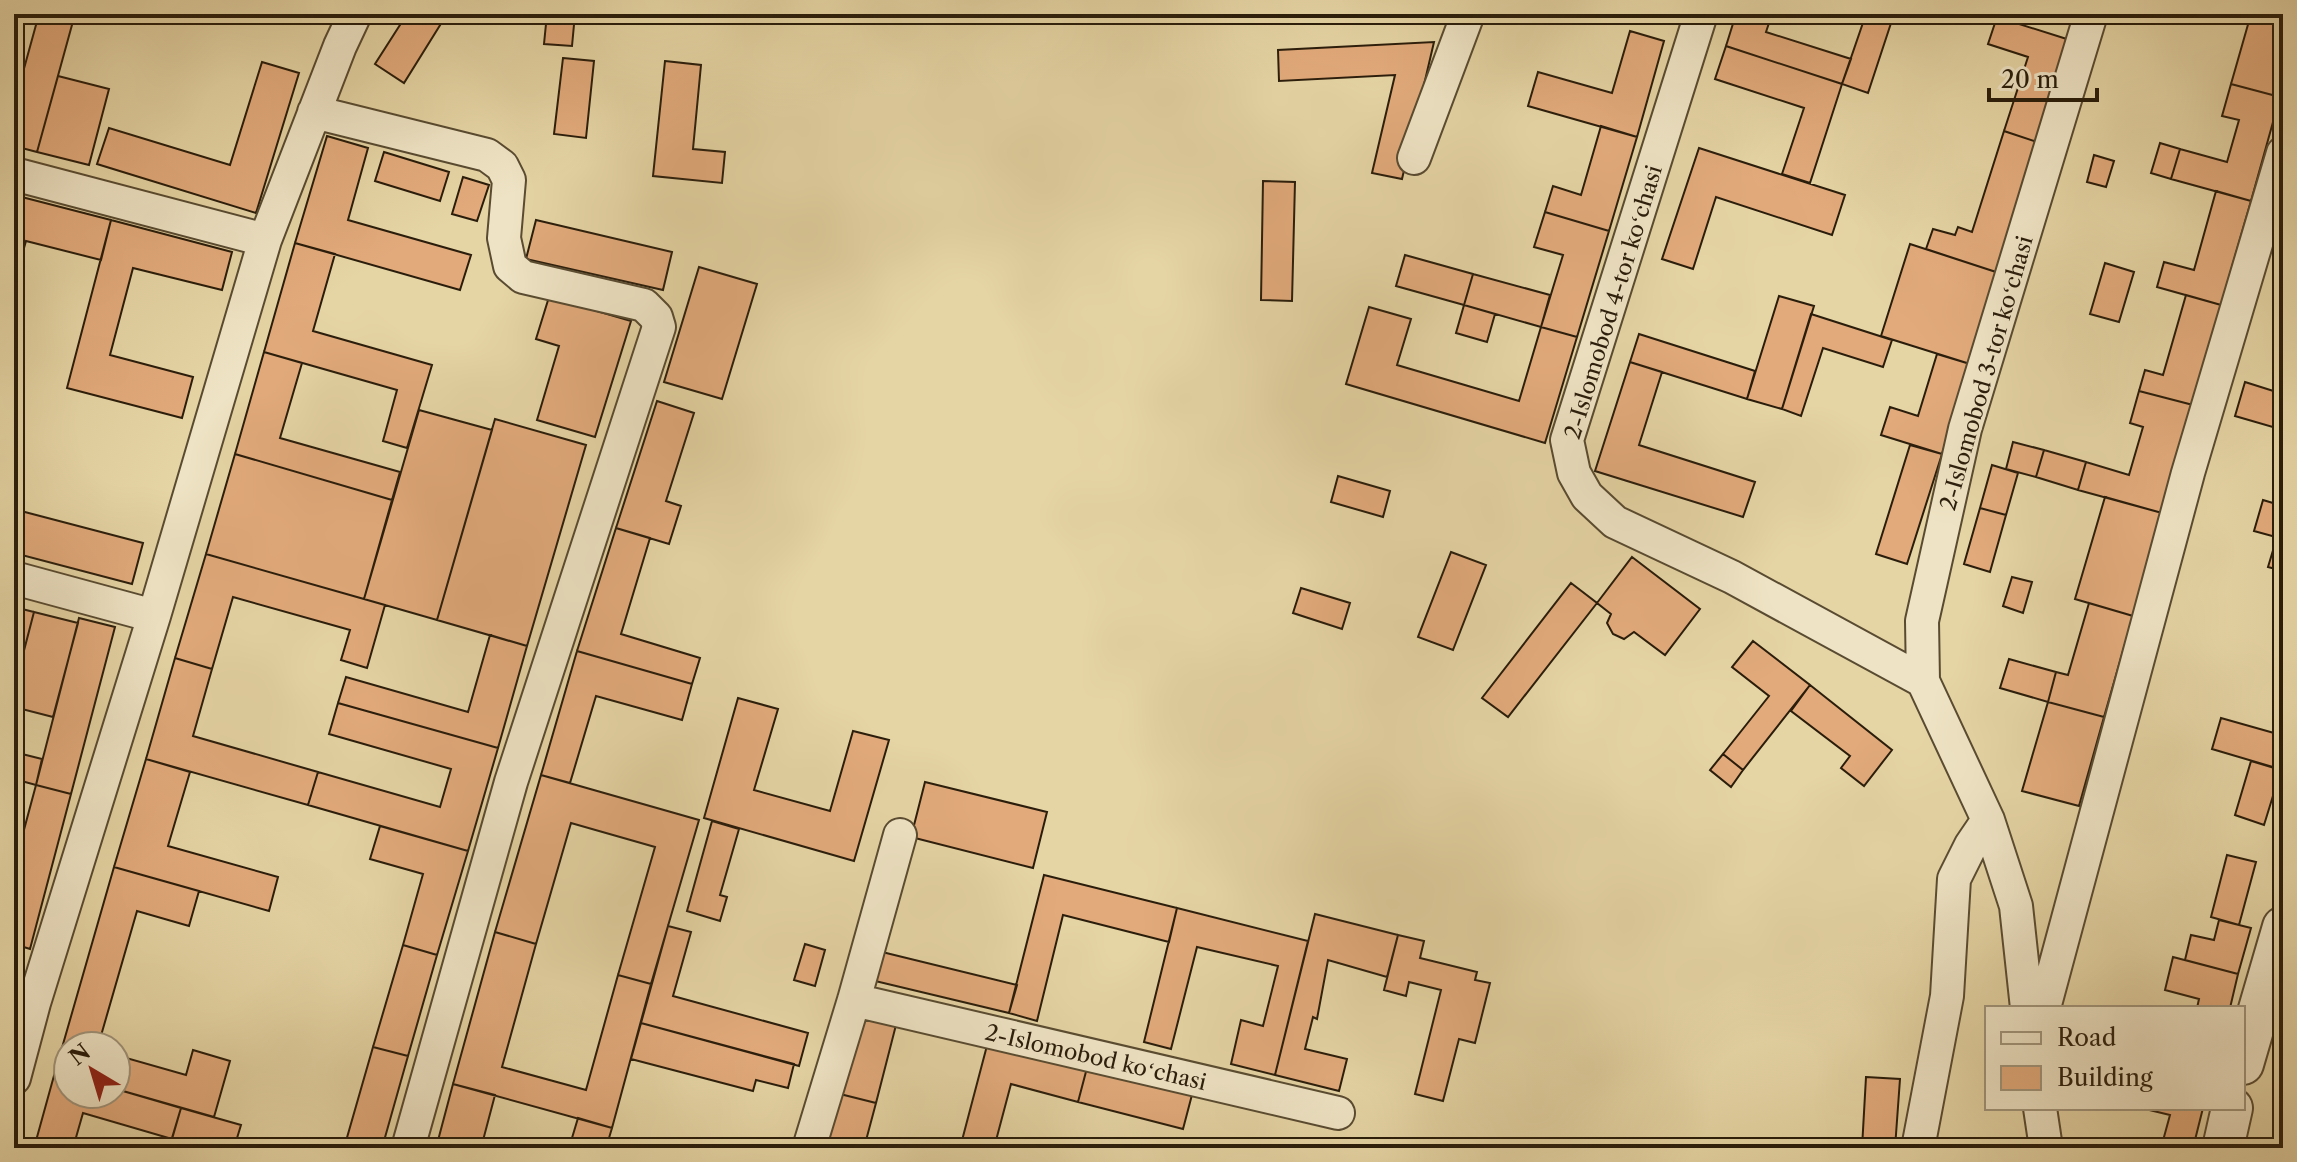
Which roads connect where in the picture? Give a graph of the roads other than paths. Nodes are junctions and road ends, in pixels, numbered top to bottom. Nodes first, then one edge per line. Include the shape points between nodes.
1 (355, 14) edge
2 (1468, 14) edge
3 (1701, 14) edge
4 (2091, 14) edge
5 (314, 112) junction
6 (2283, 153) edge
7 (1414, 158) dead end
8 (14, 174) edge
9 (265, 240) junction
10 (14, 578) edge
11 (154, 616) junction
12 (1923, 681) junction
13 (1988, 820) junction
14 (900, 835) dead end
15 (2283, 927) edge
16 (854, 1000) junction
17 (24, 1001) edge
18 (2027, 1006) edge
19 (2045, 1006) edge
20 (2245, 1057) edge
21 (14, 1078) edge
22 (2040, 1110) edge
23 (2232, 1110) edge
24 (1338, 1113) dead end
25 (408, 1148) edge
26 (809, 1148) edge
27 (1918, 1148) edge
28 (2046, 1148) edge
29 (2223, 1148) edge

1 - 5 street
2 - 7 street
3 - 12 street, 2-Islomobod 4-tor koʻchasi via 1567,440 1574,473 1587,496 1615,522 1732,577
4 - 12 street, 2-Islomobod 3-tor koʻchasi via 1965,429 1922,621
5 - 9 street
5 - 25 street via 487,155 509,180 504,238 510,266 523,277 644,305 659,327 511,782
6 - 19 street via 2188,473
8 - 9 street
9 - 11 street
10 - 11 street
11 - 17 street
12 - 13 street, 2-Islomobod 3-tor koʻchasi
13 - 18 street, 2-Islomobod 3-tor koʻchasi via 2016,906
13 - 27 street via 1954,879 1947,996
14 - 16 street
15 - 20 street
16 - 24 street, 2-Islomobod koʻchasi
16 - 26 street
17 - 21 street
22 - 28 street
23 - 29 street

